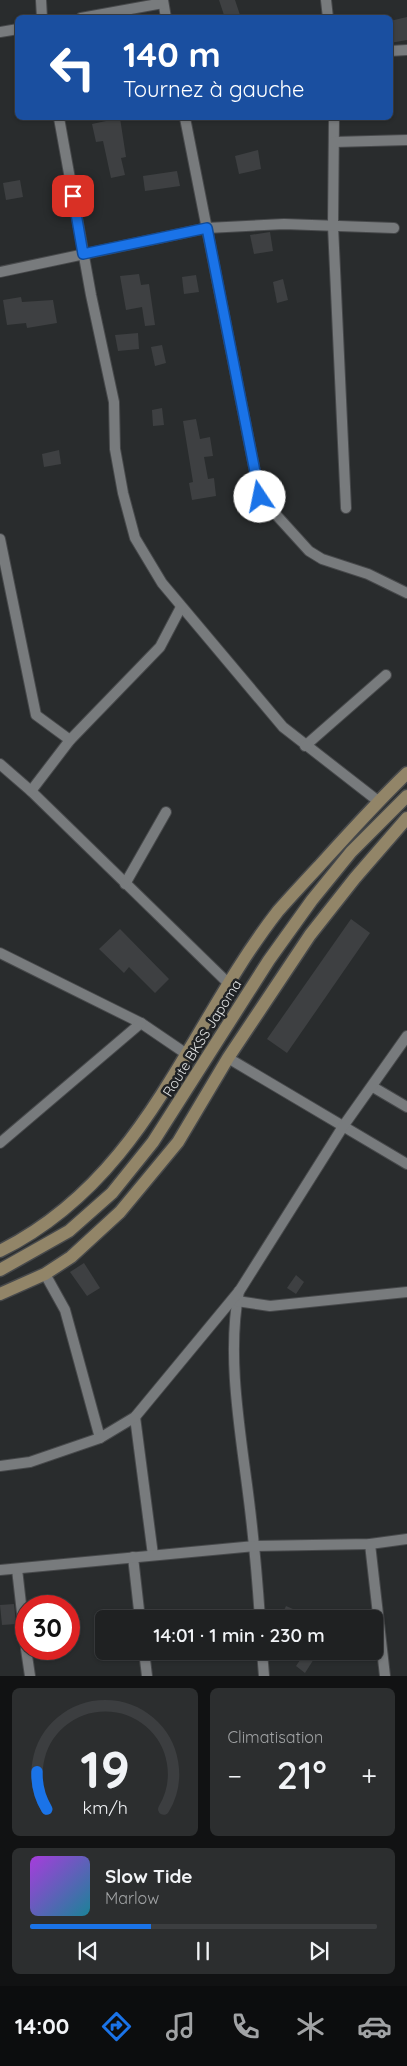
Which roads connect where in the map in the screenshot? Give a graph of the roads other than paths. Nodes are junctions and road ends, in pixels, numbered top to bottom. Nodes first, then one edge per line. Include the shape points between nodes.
1 (41, 0) edge
2 (326, 0) edge
3 (163, 1) edge
4 (42, 15) edge
5 (95, 15) edge
6 (165, 15) edge
7 (328, 15) edge
8 (15, 30) edge
9 (0, 32) edge
10 (407, 50) edge
11 (393, 51) edge
12 (59, 120) edge
13 (185, 120) edge
14 (334, 120) edge
15 (407, 140) edge
16 (334, 142) junction
17 (333, 226) junction
18 (207, 228) junction
19 (394, 228) dead end
20 (83, 254) junction
21 (0, 272) edge
22 (346, 508) dead end
23 (0, 539) edge
24 (407, 593) edge
25 (181, 607) junction
26 (386, 675) dead end
27 (70, 740) junction
28 (305, 746) junction
29 (0, 764) edge
30 (407, 773) edge
31 (32, 791) junction
32 (407, 796) edge
33 (378, 801) junction
34 (166, 812) dead end
35 (407, 818) edge
36 (125, 884) junction
37 (0, 953) edge
38 (229, 984) junction
39 (141, 1023) junction
40 (407, 1036) edge
41 (188, 1055) junction
42 (228, 1058) junction
43 (373, 1086) junction
44 (407, 1107) edge
45 (344, 1126) junction
46 (0, 1143) edge
47 (407, 1164) edge
48 (0, 1251) edge
49 (0, 1270) edge
50 (46, 1274) junction
51 (240, 1290) junction
52 (407, 1292) edge
53 (0, 1294) edge
54 (237, 1301) junction
55 (135, 1417) junction
56 (100, 1438) junction
57 (0, 1466) edge
58 (407, 1540) edge
59 (370, 1544) junction
60 (255, 1546) junction
61 (153, 1555) junction
62 (133, 1557) junction
63 (17, 1569) junction
64 (0, 1570) edge
65 (20, 1595) edge
66 (139, 1610) edge
67 (259, 1610) edge
68 (28, 1660) edge
69 (145, 1660) edge
70 (263, 1660) edge
71 (30, 1676) edge
72 (147, 1676) edge
73 (264, 1676) edge
74 (385, 1676) edge

1 - 4 street
2 - 7 street
3 - 5 street
3 - 6 street
8 - 9 street
10 - 11 street
12 - 20 street
13 - 18 street
14 - 16 street
15 - 16 street
16 - 17 street
17 - 18 street via 284,224
17 - 19 street
17 - 22 street
18 - 20 street
18 - 24 street via 260,497 309,551
20 - 21 street
20 - 25 street via 114,402 115,449 135,538
23 - 27 street via 36,715
25 - 27 street via 160,647
25 - 28 street via 283,727
26 - 28 street
27 - 31 street
28 - 33 street
29 - 31 street
30 - 33 main road
31 - 36 street
32 - 49 main road, Route BKSS Japoma via 351,852 312,900 269,960 153,1142 112,1193 69,1231
33 - 38 main road via 278,911
34 - 36 street
35 - 42 main road via 310,935
36 - 38 street
37 - 39 street
38 - 41 main road
39 - 41 street
39 - 46 street
40 - 43 street
41 - 48 main road via 144,1124 101,1177 54,1219
42 - 45 street
42 - 50 main road via 178,1142 120,1212 71,1257
43 - 44 street
43 - 45 street
45 - 47 street
45 - 51 street
50 - 53 main road
50 - 56 street via 65,1310
51 - 54 street
51 - 55 street
52 - 54 street via 270,1306
54 - 60 street via 236,1402
55 - 56 street
55 - 61 street
56 - 57 street via 30,1462
58 - 59 street
59 - 60 street
59 - 74 street
60 - 61 street
60 - 67 street
61 - 62 street
62 - 63 street
62 - 66 street
63 - 64 street
63 - 65 street
68 - 71 street
69 - 72 street
70 - 73 street

